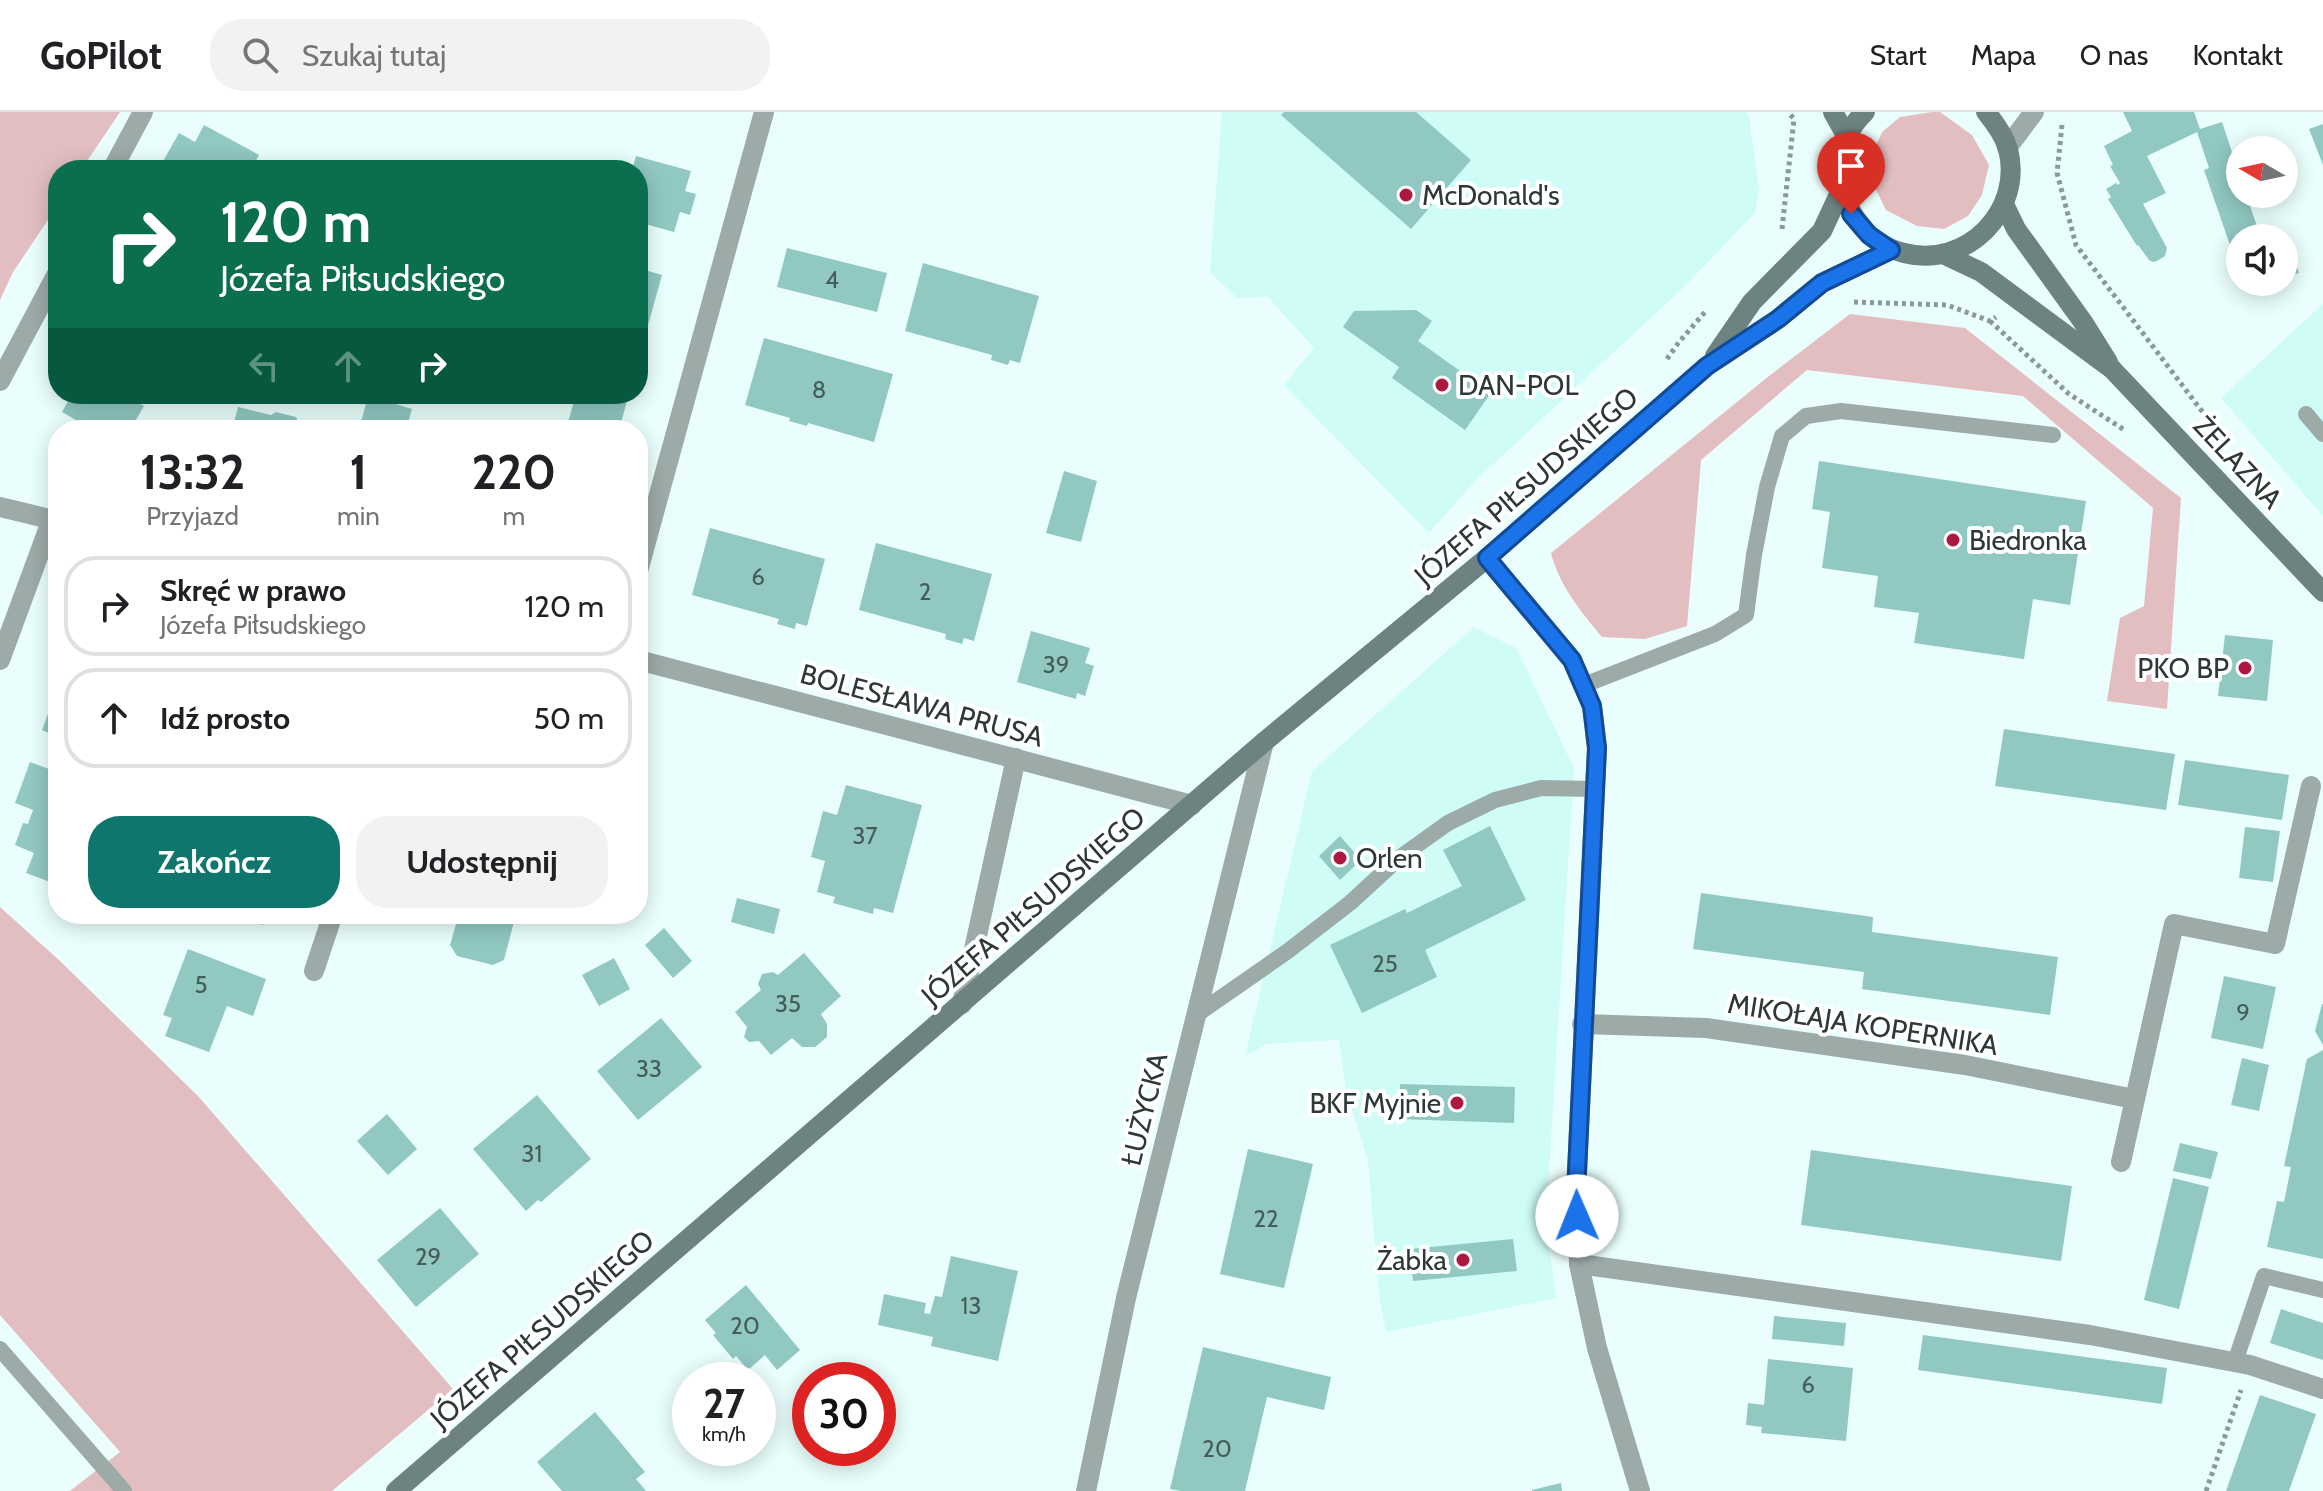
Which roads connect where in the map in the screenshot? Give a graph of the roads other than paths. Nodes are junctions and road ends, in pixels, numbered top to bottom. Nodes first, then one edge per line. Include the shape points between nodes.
1 (143, 112) edge
2 (764, 112) edge
3 (1833, 112) edge
4 (1865, 112) edge
5 (1986, 112) edge
6 (2034, 112) edge
7 (1847, 137) junction
8 (2007, 148) junction
9 (117, 160) edge
10 (1842, 188) junction
11 (2004, 204) junction
12 (1891, 250) junction
13 (1945, 255) junction
14 (48, 291) edge
15 (1707, 366) junction
16 (2112, 369) junction
17 (0, 381) edge
18 (2306, 414) dead end
19 (2323, 434) edge
20 (2053, 435) dead end
21 (0, 507) edge
22 (48, 518) edge
23 (648, 535) edge
24 (48, 538) edge
25 (1487, 558) junction
26 (2323, 592) edge
27 (0, 660) edge
28 (648, 663) edge
29 (1584, 685) junction
30 (1264, 742) junction
31 (1016, 758) junction
32 (2311, 786) dead end
33 (1595, 789) junction
34 (1192, 805) junction
35 (330, 924) edge
36 (314, 971) dead end
37 (962, 1004) junction
38 (1196, 1015) junction
39 (1582, 1024) junction
40 (2134, 1099) junction
41 (2121, 1162) dead end
42 (1579, 1264) junction
43 (2323, 1290) edge
44 (0, 1349) edge
45 (2242, 1364) junction
46 (2323, 1389) edge
47 (124, 1491) edge
48 (396, 1491) edge
49 (1086, 1491) edge
50 (1640, 1491) edge

1 - 9 street
2 - 23 street
3 - 7 street
4 - 7 street
5 - 8 street
6 - 8 street
7 - 10 street
8 - 11 street via 2011,176
10 - 12 street via 1851,214
10 - 15 street via 1822,231 1752,302
11 - 13 street via 1991,227
11 - 16 street
12 - 13 street via 1918,257
12 - 15 street via 1822,283
13 - 16 street via 1981,272
14 - 17 street
15 - 25 street, JÓZEFA PIŁSUDSKIEGO
16 - 26 street, ŻELAZNA
18 - 19 lane
20 - 29 lane via 1841,411 1806,416 1782,436 1767,487 1746,615 1715,634
21 - 22 street
24 - 27 street
25 - 29 street via 1572,660
25 - 30 street, JÓZEFA PIŁSUDSKIEGO
28 - 31 street, BOLESŁAWA PRUSA
29 - 33 street via 1597,748
30 - 34 street, JÓZEFA PIŁSUDSKIEGO
30 - 38 street, ŁUŻYCKA
31 - 34 street, BOLESŁAWA PRUSA
31 - 37 street
32 - 40 street via 2275,944 2174,924
33 - 38 lane via 1541,788 1495,800 1448,823 1288,951
33 - 39 street
34 - 37 street, JÓZEFA PIŁSUDSKIEGO
35 - 36 street
37 - 48 street, JÓZEFA PIŁSUDSKIEGO
38 - 49 street, ŁUŻYCKA via 1126,1298
39 - 40 street, MIKOŁAJA KOPERNIKA via 1706,1028 1965,1065
39 - 42 street
40 - 41 street
42 - 45 street via 2090,1335
42 - 50 street via 1597,1348
43 - 45 lane via 2264,1276
44 - 47 lane
45 - 46 street

